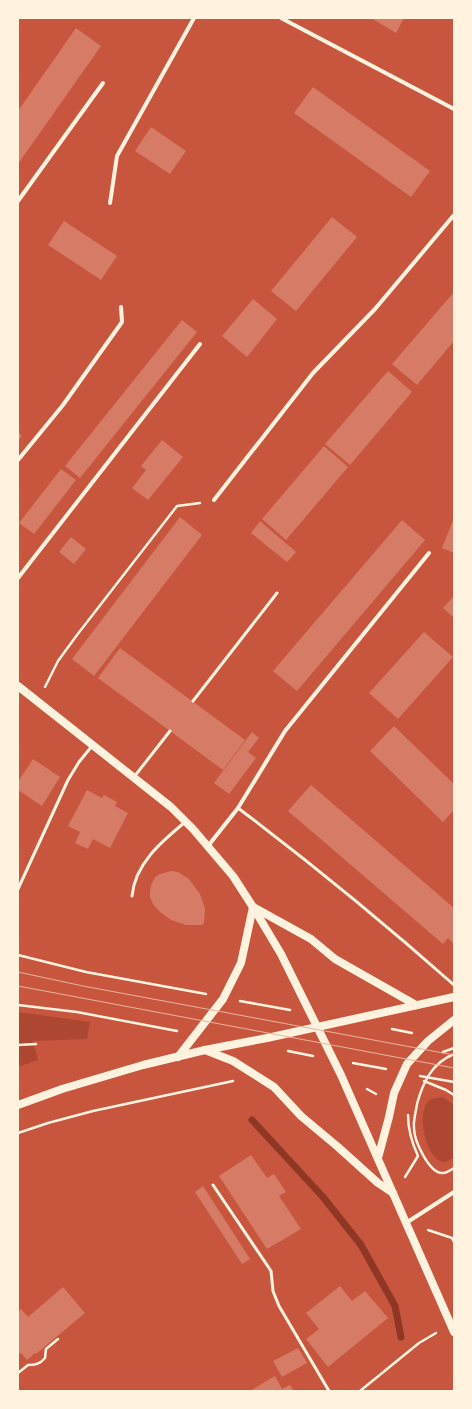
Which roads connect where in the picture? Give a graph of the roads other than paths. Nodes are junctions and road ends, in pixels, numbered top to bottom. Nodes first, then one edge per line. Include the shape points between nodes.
1 (194, 18) edge
2 (281, 18) edge
3 (103, 83) dead end
4 (454, 109) edge
5 (18, 201) edge
6 (110, 203) dead end
7 (454, 215) edge
8 (121, 307) dead end
9 (200, 344) dead end
10 (18, 460) edge
11 (214, 500) road end
12 (429, 553) dead end
13 (18, 578) edge
14 (277, 593) dead end
15 (18, 686) edge
16 (193, 701) dead end
17 (170, 731) dead end
18 (93, 745) junction
19 (133, 778) junction
20 (238, 808) junction
21 (186, 822) junction
22 (208, 846) junction
23 (18, 889) edge
24 (132, 896) dead end
25 (253, 907) junction
26 (454, 984) edge
27 (454, 997) edge
28 (416, 1005) junction
29 (454, 1020) edge
30 (317, 1028) junction
31 (205, 1050) junction
32 (178, 1057) junction
33 (18, 1105) edge
34 (378, 1158) junction
35 (214, 1185) dead end
36 (454, 1192) edge
37 (394, 1194) junction
38 (406, 1223) junction
39 (454, 1332) edge
40 (329, 1391) edge

1 - 6 street via 117,156
2 - 4 street
3 - 5 street
7 - 11 street via 375,309 313,373
8 - 10 street via 122,322 63,404
9 - 13 street
12 - 20 street via 285,731
14 - 16 lane
15 - 18 main road
17 - 19 lane
18 - 19 main road
18 - 23 lane via 68,780
19 - 21 main road
20 - 22 street
20 - 26 lane via 304,858
21 - 22 main road
21 - 24 lane via 153,851 137,877
22 - 25 main road via 233,876
25 - 28 main road via 311,939 335,958
25 - 30 main road via 281,954
25 - 32 main road via 241,963 229,989
27 - 28 main road
28 - 30 main road
29 - 34 main road via 428,1040 407,1064 394,1093
30 - 31 main road
30 - 34 main road
31 - 32 main road
31 - 37 main road via 233,1061 274,1087 301,1116
32 - 33 main road via 62,1089
34 - 37 main road
35 - 40 lane via 270,1271 279,1306
36 - 38 street
37 - 38 main road
38 - 39 main road

